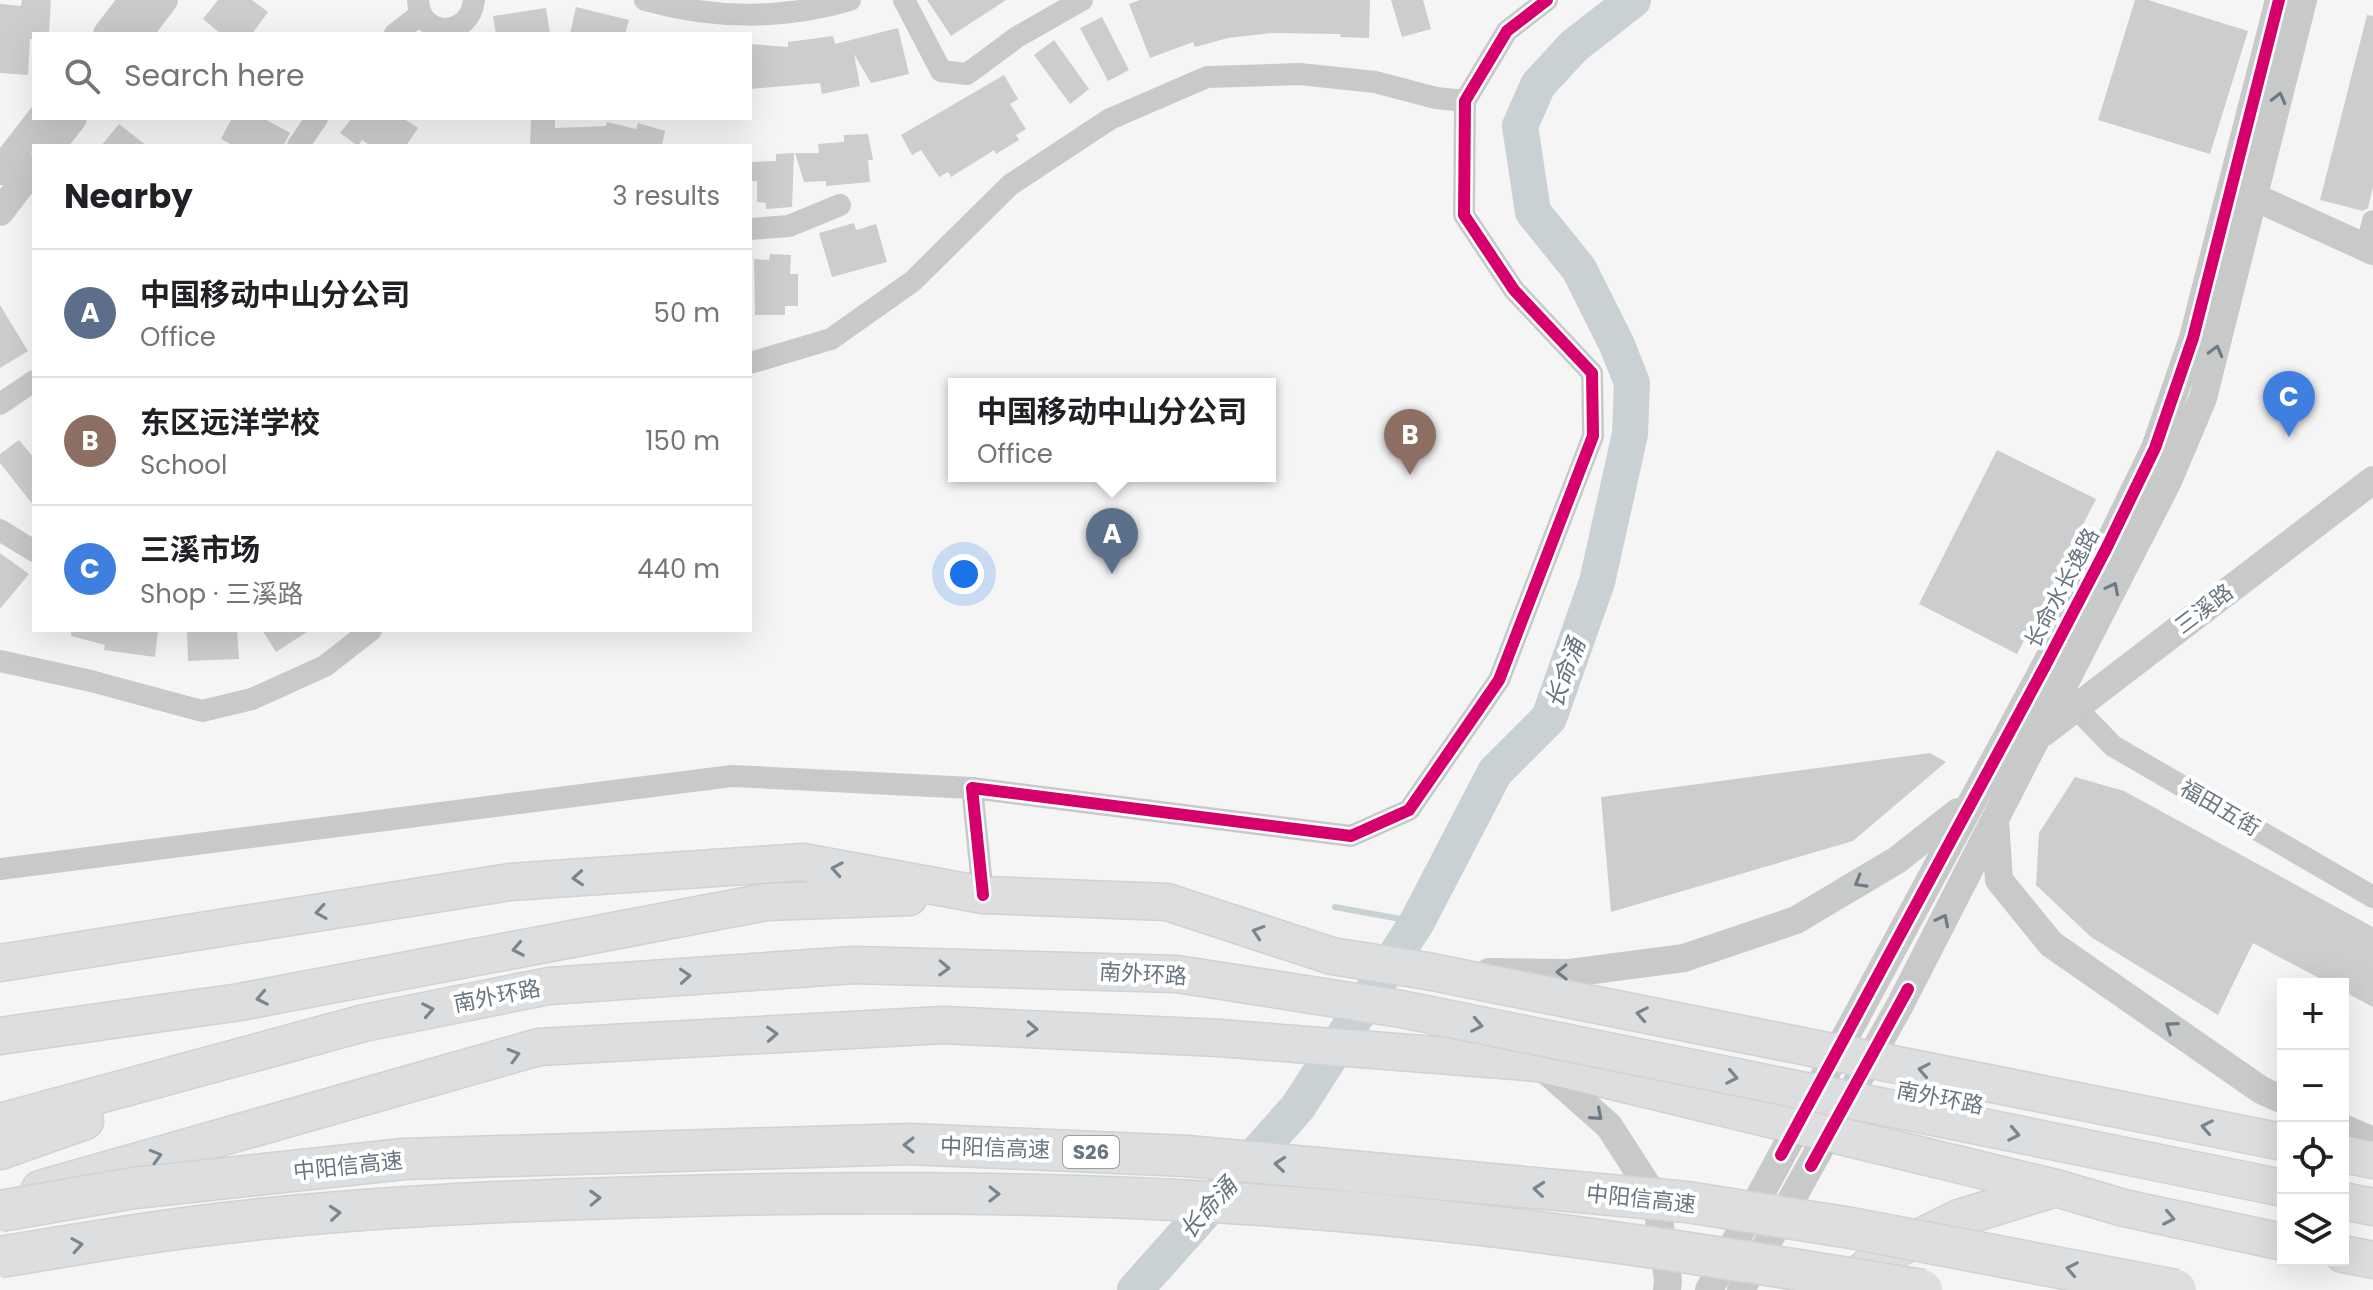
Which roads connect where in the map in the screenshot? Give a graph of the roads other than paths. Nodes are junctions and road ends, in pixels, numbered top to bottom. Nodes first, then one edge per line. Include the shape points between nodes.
1 (133, 0) edge
2 (164, 0) edge
3 (474, 0) edge
4 (645, 0) edge
5 (850, 0) edge
6 (904, 0) edge
7 (1082, 0) edge
8 (1547, 0) edge
9 (2279, 0) edge
10 (2303, 0) edge
11 (419, 7) edge
12 (109, 32) edge
13 (140, 32) edge
14 (397, 32) edge
15 (1465, 101) junction
16 (40, 120) edge
17 (71, 120) edge
18 (316, 120) edge
19 (32, 144) edge
20 (32, 144) edge
21 (53, 144) edge
22 (299, 144) edge
23 (17, 188) edge
24 (2243, 192) junction
25 (840, 205) dead end
26 (2373, 221) edge
27 (752, 229) edge
28 (2370, 250) edge
29 (752, 362) edge
30 (32, 382) edge
31 (0, 404) edge
32 (2373, 480) edge
33 (0, 530) edge
34 (32, 550) edge
35 (368, 632) edge
36 (2086, 641) junction
37 (0, 661) edge
38 (2127, 669) junction
39 (2076, 708) junction
40 (2036, 739) junction
41 (972, 788) junction
42 (1968, 804) junction
43 (1995, 819) junction
44 (0, 869) edge
45 (983, 895) junction
46 (2373, 897) edge
47 (0, 963) edge
48 (1427, 971) junction
49 (364, 1023) junction
50 (0, 1036) edge
51 (1538, 1063) junction
52 (2277, 1097) edge
53 (0, 1122) edge
54 (1813, 1130) junction
55 (2349, 1131) edge
56 (2277, 1141) edge
57 (2373, 1141) edge
58 (0, 1151) edge
59 (2349, 1155) edge
60 (2373, 1160) edge
61 (2277, 1187) edge
62 (2056, 1188) junction
63 (0, 1201) edge
64 (2349, 1202) edge
65 (2373, 1207) edge
66 (0, 1211) edge
67 (2277, 1241) edge
68 (2349, 1255) edge
69 (0, 1257) edge
70 (2373, 1260) edge
71 (1667, 1290) edge
72 (1709, 1290) edge
73 (1741, 1290) edge
74 (1840, 1290) edge
75 (1922, 1290) edge
76 (2176, 1290) edge

1 - 12 street
2 - 13 street
3 - 11 street via 468,19 452,29 434,27
4 - 5 street via 685,11 747,15 818,9
6 - 7 street via 941,71 967,74 1017,37
8 - 15 street via 1507,31
9 - 24 street, 长命水长逸路
24 -> 10 street, 长命水长逸路
11 - 14 street
15 - 29 street via 1375,82 1300,74 1207,77 1110,119 1010,185 913,281 831,339
15 - 41 street via 1464,215 1514,290 1592,373 1593,436 1499,680 1409,810 1351,836
16 - 19 street
17 - 21 street
18 - 22 street
20 - 23 street
24 - 28 street
36 -> 24 street, 长命水长逸路 via 2168,481 2203,398
24 - 42 street, 长命水长逸路 via 2155,448
25 - 27 street via 789,226
26 - 28 street
30 - 31 street
32 - 38 street, 三溪路
33 - 34 street
35 - 37 street via 325,666 252,699 202,711
36 - 38 street via 2101,660
36 - 40 street, 长命水长逸路
38 - 39 street, 三溪路
39 - 40 street, 三溪路
39 - 46 street, 福田五街 via 2113,746
40 - 43 street, 长命水长逸路
41 - 44 street via 732,776
41 - 45 street
42 -> 48 street via 1897,860 1796,920 1684,958 1570,973
42 - 54 street, 长命水长逸路
52 -> 43 street via 2051,944 1999,880
54 -> 43 street, 长命水长逸路 via 1900,1005
45 -> 47 highway via 803,862 510,882
48 -> 45 highway via 1332,956 1167,902
45 -> 50 highway via 766,902 240,1002
56 -> 48 highway, bridge
49 - 53 highway, 南外环路
49 - 58 highway
49 -> 61 highway, 南外环路, bridge via 549,986 854,965 1177,974 1416,1012
51 - 54 highway
63 -> 51 highway via 539,1047 943,1025 1262,1041
51 -> 71 street via 1609,1126 1656,1199
54 - 62 highway
54 - 72 street, 长命水长逸路
54 - 73 street, 长命水长逸路
55 - 57 street
59 - 60 highway
62 -> 67 highway
62 - 74 highway via 1959,1218 1880,1257
64 - 65 highway
76 -> 66 highway, 中阳信高速 / S26, bridge via 1687,1202 1187,1156 910,1144 404,1159 134,1188
68 - 70 highway
69 -> 75 highway, 中阳信高速 / S26, bridge via 191,1227 369,1210 764,1194 1087,1195 1480,1225

